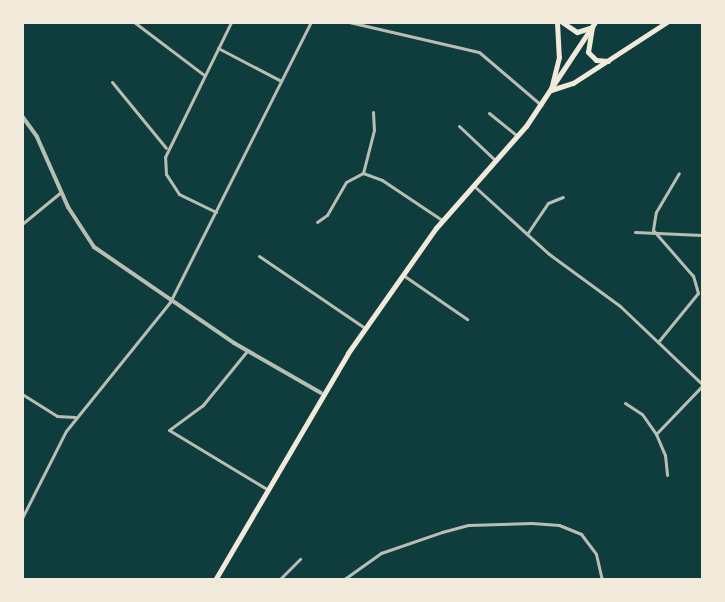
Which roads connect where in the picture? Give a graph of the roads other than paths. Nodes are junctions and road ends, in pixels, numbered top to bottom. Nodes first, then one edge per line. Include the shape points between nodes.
1 (134, 22) edge
2 (231, 22) edge
3 (311, 22) edge
4 (349, 22) edge
5 (557, 22) edge
6 (562, 22) edge
7 (667, 22) edge
8 (594, 25) edge
9 (218, 48) junction
10 (609, 61) junction
11 (204, 74) junction
12 (281, 81) junction
13 (112, 82) dead end
14 (551, 90) junction
15 (541, 105) junction
16 (373, 112) dead end
17 (489, 113) dead end
18 (22, 116) edge
19 (459, 126) dead end
20 (518, 136) junction
21 (166, 148) junction
22 (496, 161) junction
23 (363, 173) junction
24 (680, 173) dead end
25 (473, 186) junction
26 (61, 192) junction
27 (563, 198) dead end
28 (216, 212) junction
29 (442, 221) junction
30 (318, 222) dead end
31 (22, 224) edge
32 (653, 230) junction
33 (635, 232) dead end
34 (527, 234) junction
35 (702, 235) edge
36 (260, 256) dead end
37 (403, 275) junction
38 (170, 302) junction
39 (467, 319) dead end
40 (365, 328) junction
41 (658, 342) junction
42 (246, 351) junction
43 (702, 385) edge
44 (321, 393) junction
45 (22, 394) edge
46 (625, 403) dead end
47 (77, 415) junction
48 (656, 434) junction
49 (667, 475) dead end
50 (265, 488) junction
51 (22, 518) edge
52 (300, 559) dead end
53 (215, 580) edge
54 (279, 580) edge
55 (343, 580) edge
56 (602, 580) edge

1 - 11 street
2 - 9 street
3 - 12 street
4 - 15 street via 479,52
5 - 14 main road via 559,57
6 - 8 main road via 576,32
7 - 10 main road
8 - 10 main road via 588,52 596,60
8 - 14 main road
9 - 11 street
9 - 12 street
10 - 14 main road via 573,83
11 - 21 street
12 - 28 street
13 - 21 street
14 - 15 main road
15 - 20 main road
16 - 23 street via 374,130
17 - 20 street
18 - 26 street via 37,136
19 - 22 street
20 - 22 main road
21 - 28 street via 166,174 174,189 186,200
22 - 25 main road
23 - 29 street via 382,180
23 - 30 street via 346,182 327,215
24 - 32 street via 655,216
25 - 29 main road
25 - 34 street
26 - 31 street
26 - 38 street via 94,247
27 - 34 street via 548,204
28 - 38 street
29 - 37 main road
32 - 33 street
32 - 35 street
32 - 41 street via 693,276 698,289 691,306
34 - 41 street via 605,294
36 - 40 street
37 - 39 street
37 - 40 main road
38 - 42 street
38 - 47 street
40 - 44 main road
41 - 43 street
42 - 44 street
42 - 50 street via 210,398 169,430
43 - 48 street
44 - 50 main road
45 - 47 street via 67,420
46 - 48 street via 643,415
47 - 51 street
48 - 49 street via 666,456
50 - 53 main road
52 - 54 street
55 - 56 street via 372,557 442,532 468,525 532,523 559,525 580,534 596,554

